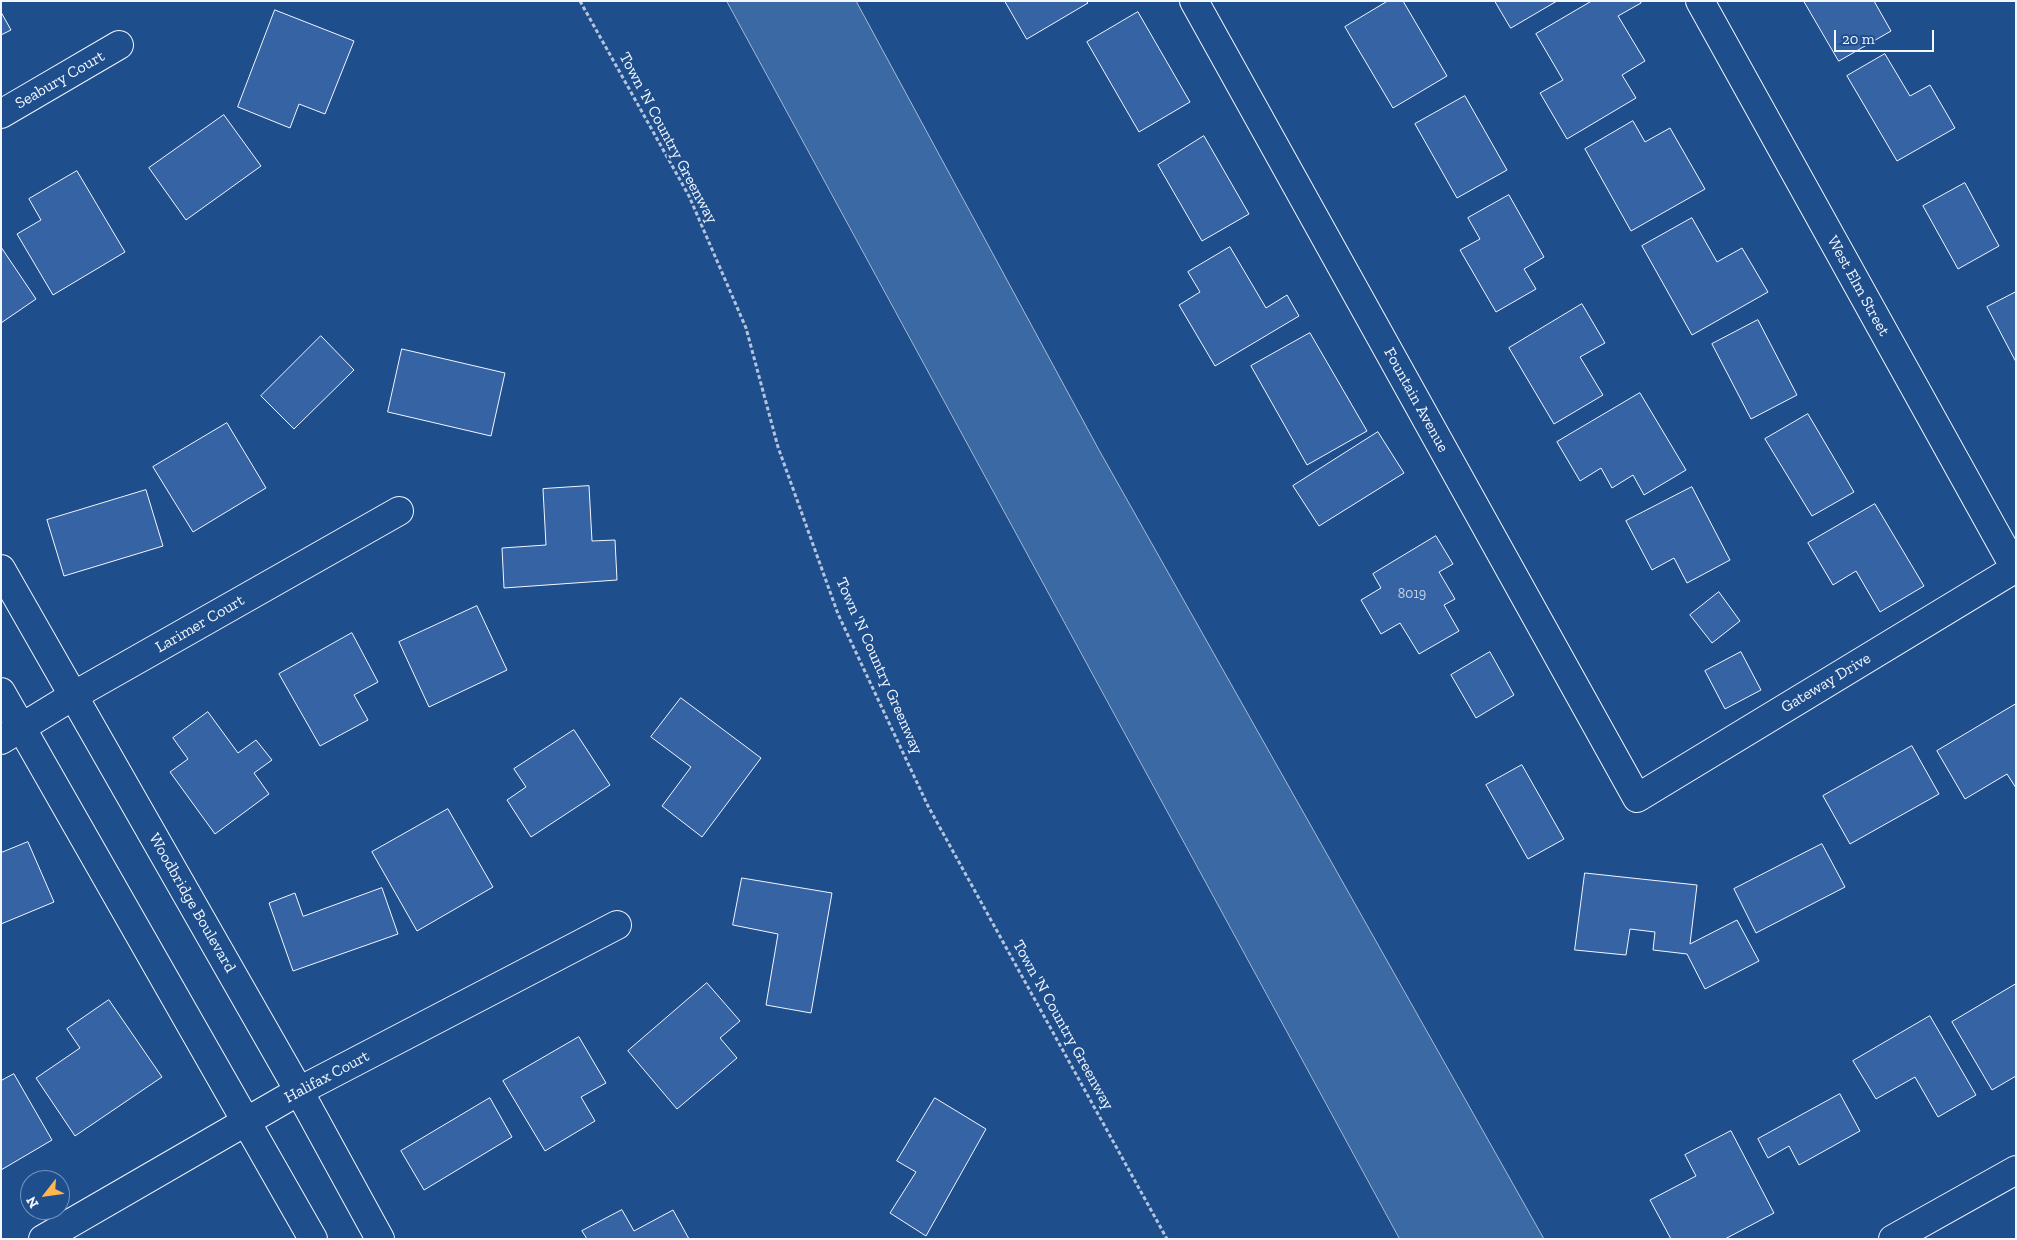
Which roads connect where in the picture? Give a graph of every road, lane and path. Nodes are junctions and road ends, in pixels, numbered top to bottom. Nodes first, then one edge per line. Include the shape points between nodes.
1 (580, 1) edge
2 (1194, 1) edge
3 (1700, 1) edge
4 (120, 45) dead end
5 (1, 114) edge
6 (399, 511) dead end
7 (1, 569) edge
8 (2015, 569) edge
9 (1, 692) edge
10 (73, 696) junction
11 (12, 734) edge
12 (1637, 798) joint
13 (618, 926) dead end
14 (299, 1091) junction
15 (246, 1122) junction
16 (2016, 1170) edge
17 (43, 1239) edge
18 (313, 1239) edge
19 (380, 1239) edge
20 (1167, 1239) edge
21 (1893, 1239) edge

1 - 20 path, Town 'N Country Greenway via 689,196 746,328 778,447 838,614 928,806
2 - 12 street, Fountain Avenue
3 - 8 street, West Elm Street
4 - 5 street, Seabury Court
6 - 10 street, Larimer Court
7 - 10 street, Woodbridge Boulevard
8 - 12 street, Gateway Drive
9 - 11 street
10 - 11 street, Larimer Court
10 - 14 street, Woodbridge Boulevard
11 - 15 street
13 - 14 street, Halifax Court
14 - 15 street, Halifax Court
14 - 19 street, Woodbridge Boulevard
15 - 17 street, Halifax Court
15 - 18 street
16 - 21 street

